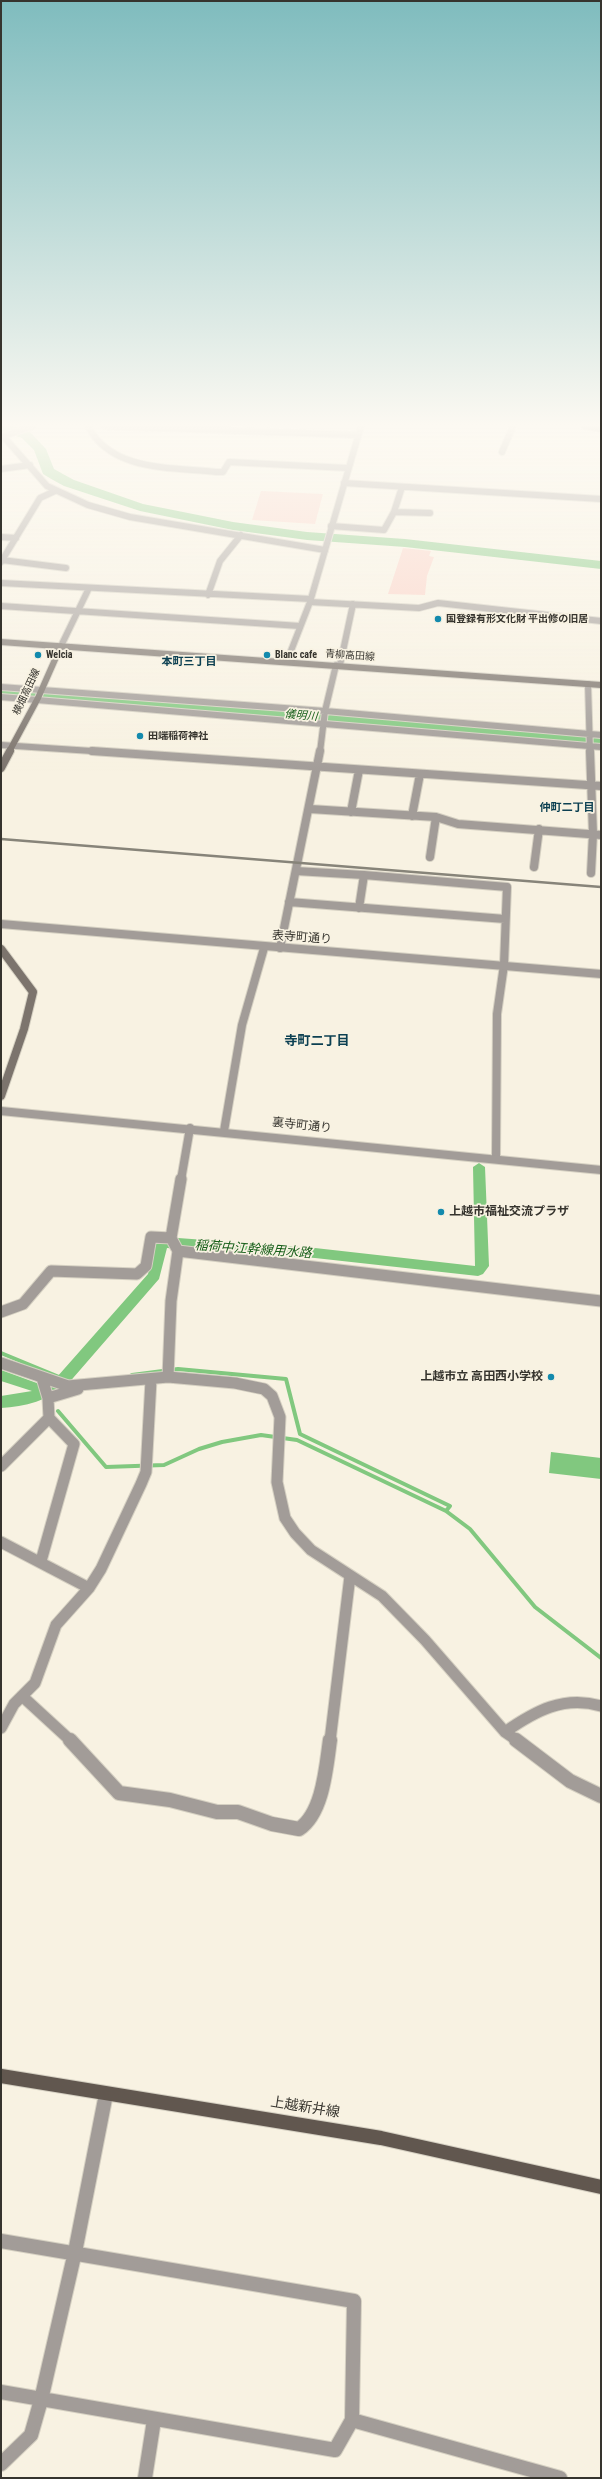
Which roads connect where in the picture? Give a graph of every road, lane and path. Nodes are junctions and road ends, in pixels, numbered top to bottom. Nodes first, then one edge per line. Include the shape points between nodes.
1 (14, 542) edge
2 (235, 542) edge
3 (278, 542) edge
4 (327, 542) edge
5 (325, 550) junction
6 (2, 561) edge
7 (66, 568) dead end
8 (1, 583) edge
9 (89, 588) junction
10 (208, 595) junction
11 (310, 601) junction
12 (353, 604) junction
13 (1, 606) edge
14 (78, 611) junction
15 (601, 621) edge
16 (300, 626) junction
17 (1, 642) edge
18 (61, 646) junction
19 (287, 661) junction
20 (338, 665) junction
21 (588, 684) junction
22 (601, 685) edge
23 (1, 687) edge
24 (41, 689) junction
25 (1, 697) edge
26 (38, 698) junction
27 (325, 711) junction
28 (324, 724) junction
29 (590, 734) junction
30 (601, 735) edge
31 (1, 745) edge
32 (591, 745) junction
33 (13, 746) junction
34 (601, 747) edge
35 (1, 768) edge
36 (316, 768) junction
37 (359, 770) junction
38 (420, 774) junction
39 (592, 785) junction
40 (601, 786) edge
41 (310, 809) junction
42 (351, 812) junction
43 (412, 816) junction
44 (436, 817) junction
45 (539, 829) junction
46 (597, 834) edge
47 (430, 857) dead end
48 (534, 867) dead end
49 (296, 871) junction
50 (591, 873) dead end
51 (364, 875) junction
52 (289, 902) junction
53 (359, 908) junction
54 (505, 919) junction
55 (1, 924) edge
56 (264, 948) junction
57 (280, 948) junction
58 (1, 949) edge
59 (504, 965) junction
60 (601, 974) edge
61 (1, 1096) edge
62 (1, 1111) edge
63 (190, 1128) junction
64 (224, 1131) junction
65 (496, 1158) junction
66 (601, 1170) edge
67 (171, 1238) junction
68 (178, 1251) junction
69 (601, 1301) edge
70 (1, 1312) edge
71 (1, 1363) edge
72 (168, 1377) junction
73 (42, 1378) junction
74 (152, 1380) junction
75 (91, 1386) junction
76 (48, 1398) junction
77 (49, 1418) junction
78 (1, 1466) edge
79 (1, 1542) edge
80 (42, 1561) junction
81 (350, 1576) junction
82 (89, 1588) junction
83 (22, 1696) junction
84 (601, 1706) edge
85 (1, 1728) edge
86 (505, 1732) junction
87 (601, 1796) edge
88 (1, 2076) edge
89 (106, 2094) junction
90 (601, 2187) edge
91 (1, 2241) edge
92 (74, 2252) junction
93 (1, 2392) edge
94 (41, 2400) junction
95 (154, 2420) junction
96 (352, 2420) junction
97 (1, 2464) edge
98 (145, 2478) edge
99 (560, 2478) edge

1 - 6 street
2 - 10 street via 220,560
3 - 5 street
4 - 5 street
5 - 11 street
6 - 7 street
8 - 9 street
9 - 10 street
9 - 14 street
10 - 11 street
11 - 12 street
11 - 16 street
12 - 15 street via 419,608 438,603
12 - 20 street
13 - 14 street
14 - 16 street
14 - 18 street
16 - 19 street
17 - 18 main road, 青柳高田線
18 - 19 main road, 青柳高田線
18 - 24 main road, 横畑高田線
19 - 20 main road, 青柳高田線
20 - 21 main road, 青柳高田線
20 - 27 street
21 - 22 main road, 青柳高田線
21 - 29 street
23 - 24 street
24 - 26 main road, 横畑高田線
24 - 27 street
25 - 26 street
26 - 28 street
26 - 33 main road, 横畑高田線
27 - 28 street
27 - 29 street
28 - 32 street
28 - 36 street
29 - 30 street
29 - 32 street
31 - 33 street
32 - 34 street
32 - 39 street
33 - 35 main road, 横畑高田線
33 - 36 street
36 - 37 street
36 - 41 street
37 - 38 street
37 - 42 street
38 - 39 street
38 - 43 street
39 - 40 street
39 - 46 street
41 - 42 street
41 - 49 street
42 - 43 street
43 - 44 street
44 - 45 street via 458,824
44 - 47 street
45 - 46 street
45 - 48 street
46 - 50 street
49 - 51 street
49 - 52 street
51 - 53 street
51 - 54 street via 507,887
52 - 53 street
52 - 57 street
53 - 54 street
54 - 59 street
55 - 56 street, 表寺町通り
56 - 57 street, 表寺町通り
56 - 64 street via 242,1025
57 - 59 street, 表寺町通り
58 - 61 main road via 33,992 24,1030
59 - 60 street, 表寺町通り
59 - 65 street via 497,1014
62 - 63 street, 裏寺町通り
63 - 64 street, 裏寺町通り
63 - 67 street
64 - 65 street, 裏寺町通り
65 - 66 street, 裏寺町通り
67 - 68 street
67 - 70 street via 152,1237 146,1266 137,1274 51,1271 23,1304
68 - 69 street
68 - 72 street via 171,1301
71 - 73 street
72 - 74 street
72 - 81 street via 247,1385 264,1389 272,1396 280,1418 278,1482 285,1518 311,1550
73 - 75 street via 68,1386
73 - 76 street
74 - 75 street
74 - 82 street via 146,1472 114,1543
75 - 76 street
76 - 77 street
77 - 78 street
77 - 80 street via 74,1444
79 - 80 street
80 - 82 street
81 - 83 street via 326,1771 314,1814 308,1823 299,1829 272,1824 238,1812 217,1812 170,1800 119,1793 76,1746
81 - 86 street via 382,1596 426,1640
82 - 83 street via 56,1625 35,1683
83 - 85 street via 6,1716
84 - 86 street via 582,1701 544,1706
86 - 87 street via 570,1781
88 - 89 main road, 上越新井線
89 - 90 main road, 上越新井線 via 381,2138
89 - 92 street
91 - 92 street
92 - 94 street
92 - 96 street via 354,2301
93 - 94 street
94 - 95 street
94 - 97 street via 31,2435
95 - 96 street via 335,2450
95 - 98 street
96 - 99 street

